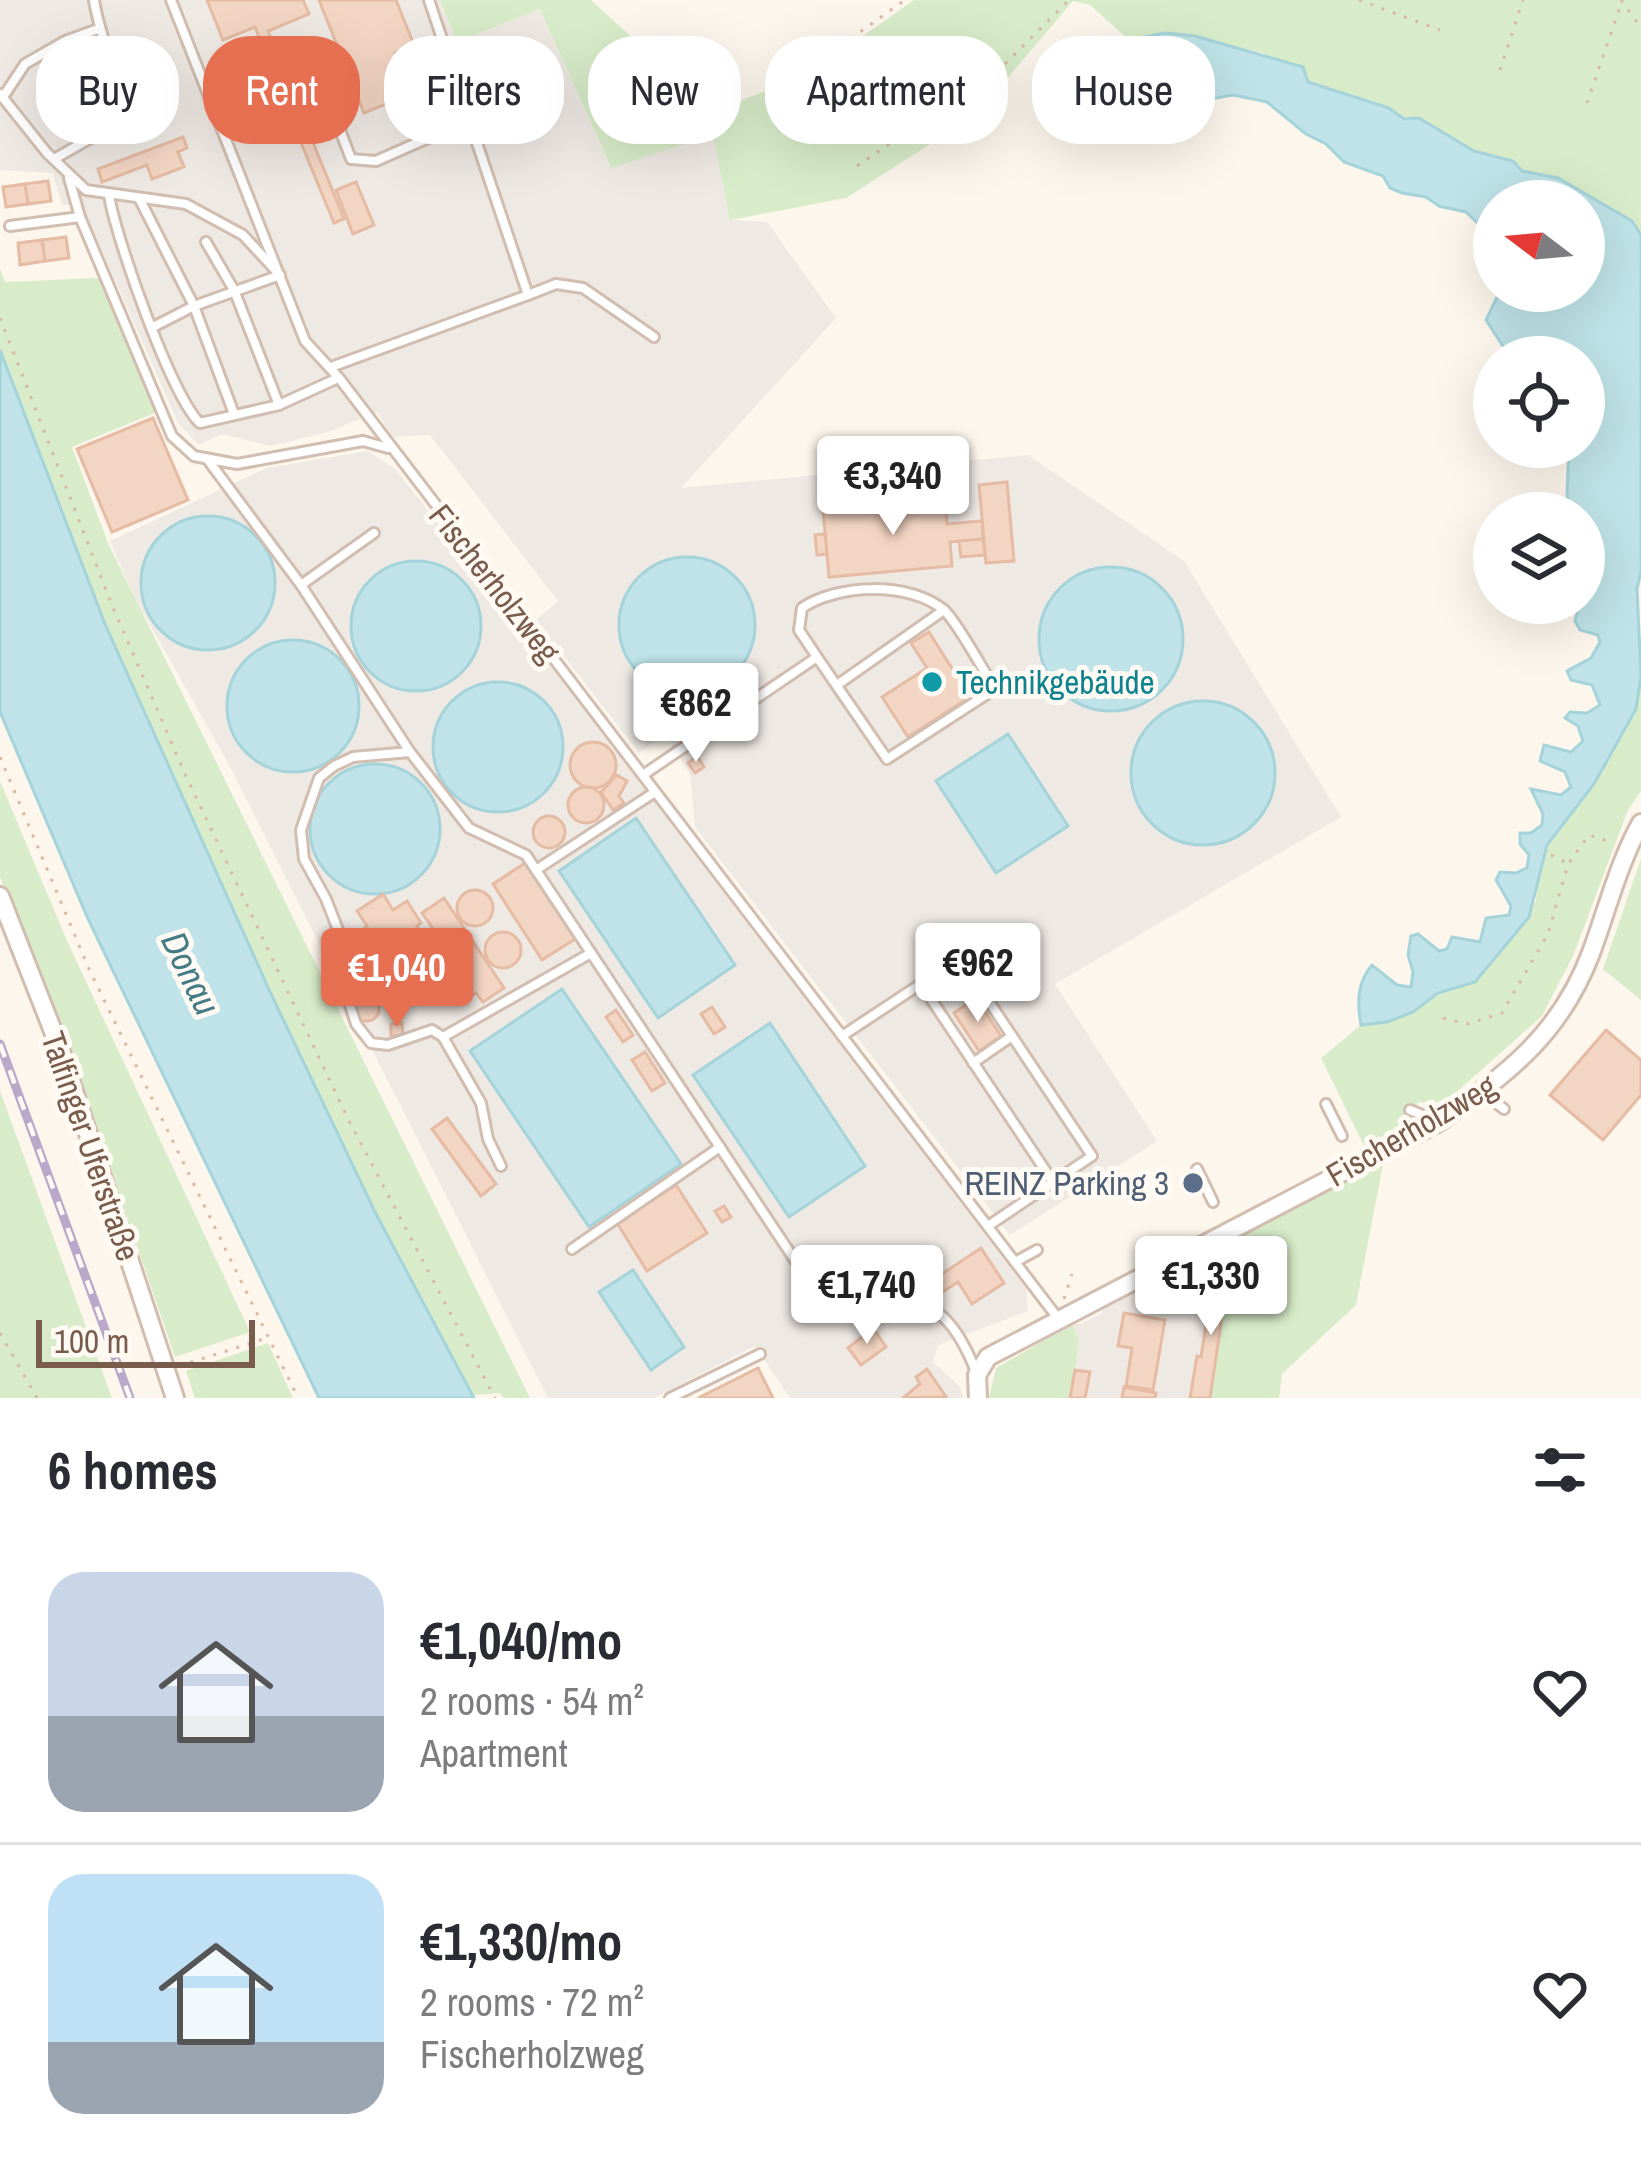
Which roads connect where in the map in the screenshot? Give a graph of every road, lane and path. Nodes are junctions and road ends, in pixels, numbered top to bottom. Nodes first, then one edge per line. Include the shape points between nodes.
1 (94, 0) edge
2 (171, 0) edge
3 (429, 0) edge
4 (905, 0) edge
5 (1070, 0) edge
6 (1359, 0) edge
7 (1523, 0) edge
8 (1622, 1) edge
9 (1641, 28) edge
10 (98, 29) junction
11 (1440, 30) dead end
12 (441, 36) edge
13 (854, 36) edge
14 (1500, 70) dead end
15 (1, 96) edge
16 (1587, 103) dead end
17 (345, 144) edge
18 (415, 144) edge
19 (477, 144) edge
20 (54, 159) junction
21 (857, 166) dead end
22 (69, 177) junction
23 (110, 195) junction
24 (140, 199) junction
25 (80, 217) junction
26 (10, 226) dead end
27 (206, 242) dead end
28 (280, 275) junction
29 (234, 290) junction
30 (528, 295) junction
31 (194, 306) junction
32 (0, 318) edge
33 (153, 327) junction
34 (654, 337) dead end
35 (331, 367) junction
36 (339, 378) junction
37 (279, 405) junction
38 (234, 414) junction
39 (390, 448) junction
40 (207, 458) junction
41 (374, 533) dead end
42 (302, 585) junction
43 (944, 610) junction
44 (817, 657) junction
45 (837, 685) junction
46 (410, 752) junction
47 (0, 758) edge
48 (643, 775) junction
49 (655, 792) junction
50 (1641, 823) edge
51 (1630, 848) junction
52 (1551, 855) dead end
53 (1568, 864) junction
54 (536, 870) junction
55 (0, 896) edge
56 (591, 953) junction
57 (921, 984) junction
58 (1443, 1018) dead end
59 (842, 1036) junction
60 (1012, 1036) junction
61 (442, 1037) junction
62 (974, 1063) junction
63 (1481, 1092) junction
64 (1326, 1104) dead end
65 (1504, 1109) dead end
66 (1410, 1110) dead end
67 (1439, 1122) junction
68 (1342, 1136) dead end
69 (720, 1147) junction
70 (501, 1166) dead end
71 (1197, 1169) dead end
72 (1054, 1182) junction
73 (1213, 1202) dead end
74 (1245, 1223) junction
75 (988, 1226) junction
76 (572, 1249) dead end
77 (1037, 1250) dead end
78 (1015, 1262) junction
79 (1072, 1274) dead end
80 (1273, 1287) dead end
81 (1058, 1317) junction
82 (0, 1333) edge
83 (268, 1337) junction
84 (760, 1354) dead end
85 (166, 1370) junction
86 (977, 1376) junction
87 (37, 1398) edge
88 (175, 1398) edge
89 (298, 1398) edge
90 (495, 1398) edge
91 (670, 1398) edge
92 (978, 1398) edge

1 - 10 lane
2 - 28 lane, Fischerholzweg
3 - 12 lane
4 - 13 path
5 - 21 path via 1001,68
6 - 11 path
7 - 14 path
8 - 9 path
8 - 16 path
10 - 15 lane via 25,64
10 - 20 lane via 121,102 113,125
15 - 20 lane
17 - 18 lane via 359,163
19 - 30 lane
20 - 22 lane
22 - 23 lane
22 - 25 lane
23 - 24 lane
23 - 33 lane via 113,225
24 - 28 lane via 186,204 243,235
24 - 31 lane
25 - 26 lane
25 - 40 lane via 172,436
27 - 29 lane
28 - 29 lane
28 - 35 lane, Fischerholzweg via 305,341
29 - 31 lane
29 - 37 lane
30 - 34 lane via 556,284 584,288
30 - 35 lane
31 - 33 lane
31 - 38 lane
32 - 90 path via 184,774 347,1117
33 - 38 lane via 188,412 200,424
35 - 36 lane, Fischerholzweg
36 - 37 lane
36 - 39 lane, Fischerholzweg
37 - 38 lane
39 - 40 lane via 362,441 237,464
39 - 48 lane, Fischerholzweg
40 - 42 lane
41 - 42 lane
42 - 46 lane
43 - 44 lane via 895,588 821,595 802,608 799,630
43 - 45 lane
43 - 45 lane via 995,689 887,759
44 - 45 lane
44 - 48 lane
46 - 54 lane via 469,828 526,855
46 - 61 lane via 352,757 319,778 302,830 304,859 353,968 348,998 356,1024 371,1043 432,1030
47 - 83 path via 89,969
48 - 49 lane, Fischerholzweg
49 - 54 lane
49 - 59 lane, Fischerholzweg
50 - 51 street, Fischerholzweg
51 - 53 path via 1589,835
51 - 63 street, Fischerholzweg via 1565,1008 1531,1051
52 - 53 path
53 - 58 path via 1548,934 1502,1013 1467,1024
54 - 56 lane
55 - 85 street, Talfinger Uferstraße via 60,1049
56 - 61 lane
56 - 69 lane
57 - 59 lane
57 - 60 lane via 960,958
57 - 62 lane
59 - 75 lane, Fischerholzweg
60 - 62 lane
60 - 72 lane via 1092,1156
61 - 70 lane via 481,1103
62 - 72 lane
63 - 65 lane
63 - 67 street, Fischerholzweg
64 - 68 lane
66 - 67 lane
67 - 74 street, Fischerholzweg
69 - 76 lane
69 - 86 lane via 817,1292 848,1305 933,1307 962,1338
71 - 73 lane
72 - 75 lane
74 - 80 path via 1239,1269
74 - 81 street, Fischerholzweg
75 - 78 lane, Fischerholzweg
77 - 78 lane
78 - 81 lane, Fischerholzweg
79 - 81 path
81 - 86 street, Fischerholzweg via 988,1357
82 - 87 path
83 - 85 path
83 - 89 path
84 - 91 lane
85 - 88 street, Talfinger Uferstraße
86 - 92 street

